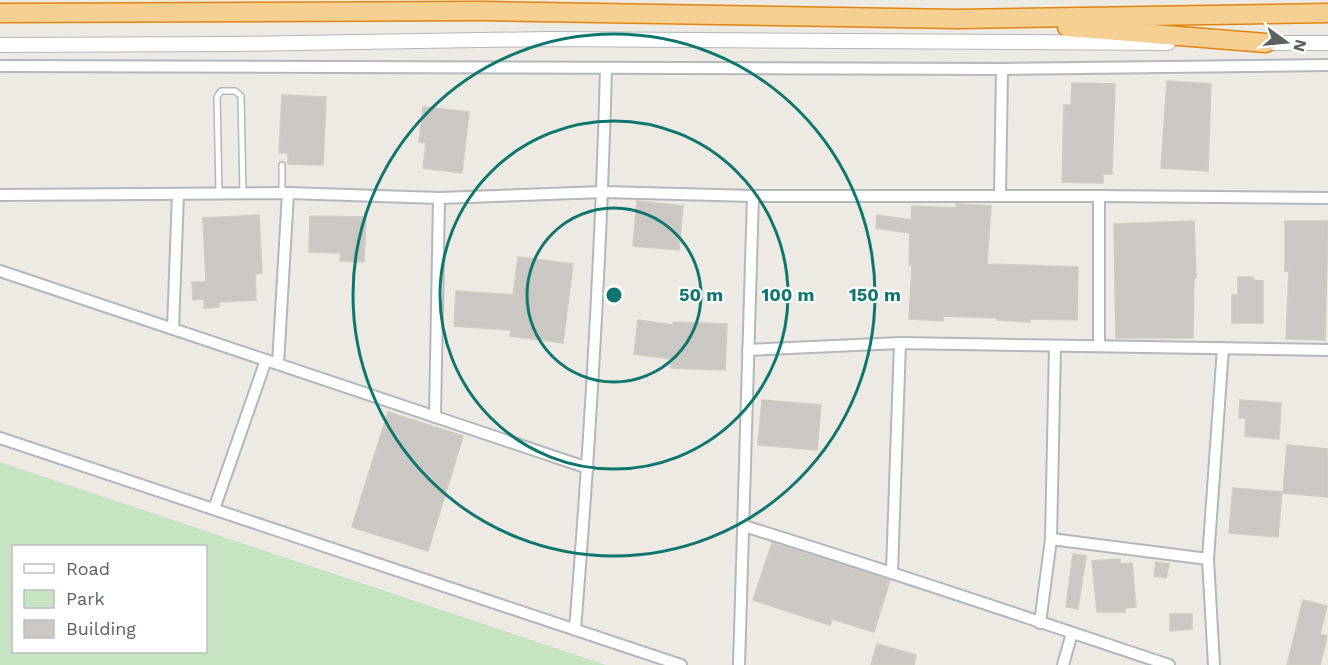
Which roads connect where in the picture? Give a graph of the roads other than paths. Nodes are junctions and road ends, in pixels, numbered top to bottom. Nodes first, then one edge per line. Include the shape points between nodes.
1 (0, 13) edge
2 (1328, 13) edge
3 (958, 19) junction
4 (1266, 43) junction
5 (1328, 43) edge
6 (0, 45) edge
7 (1328, 65) edge
8 (0, 66) edge
9 (606, 69) junction
10 (1002, 69) junction
11 (282, 165) dead end
12 (603, 192) junction
13 (285, 193) junction
14 (178, 194) junction
15 (219, 194) junction
16 (243, 194) junction
17 (0, 195) edge
18 (1000, 195) junction
19 (753, 196) junction
20 (1099, 196) junction
21 (438, 198) junction
22 (1328, 198) edge
23 (0, 271) edge
24 (173, 329) junction
25 (900, 343) junction
26 (1055, 346) junction
27 (1099, 346) junction
28 (1223, 348) junction
29 (748, 350) junction
30 (1328, 350) edge
31 (266, 360) junction
32 (278, 364) junction
33 (435, 417) junction
34 (0, 438) edge
35 (588, 468) junction
36 (214, 509) junction
37 (744, 526) junction
38 (1051, 539) junction
39 (1208, 559) junction
40 (892, 571) junction
41 (1040, 623) junction
42 (575, 630) junction
43 (1072, 633) junction
44 (681, 665) edge
45 (739, 665) edge
46 (1063, 665) edge
47 (1169, 665) edge
48 (1214, 665) edge

1 - 3 highway via 483,11
2 - 3 highway
3 - 4 highway
4 - 5 main road
4 - 6 main road via 549,39
7 - 10 street
8 - 9 street
9 - 10 street
9 - 12 street
10 - 18 street
11 - 13 lane
12 - 19 street
12 - 21 street
12 - 35 street
13 - 16 street
13 - 21 street
13 - 32 street
14 - 15 street
14 - 17 street
14 - 24 street
15 - 16 street
15 - 16 lane via 217,97 220,91 236,91 242,96
18 - 19 street
18 - 20 street
19 - 29 street
20 - 22 street
20 - 27 street
21 - 33 street
23 - 24 street
24 - 31 street
25 - 26 street
25 - 29 street
25 - 40 street
26 - 27 street
26 - 38 street
27 - 28 street
28 - 30 street
28 - 39 street
29 - 37 street
31 - 32 street
31 - 36 street
32 - 33 street
33 - 35 street
34 - 36 street
35 - 42 street
36 - 42 street
37 - 40 street
37 - 45 street
38 - 39 street
38 - 41 street
39 - 48 street
40 - 41 street
41 - 43 street
42 - 44 street
43 - 46 street
43 - 47 street

